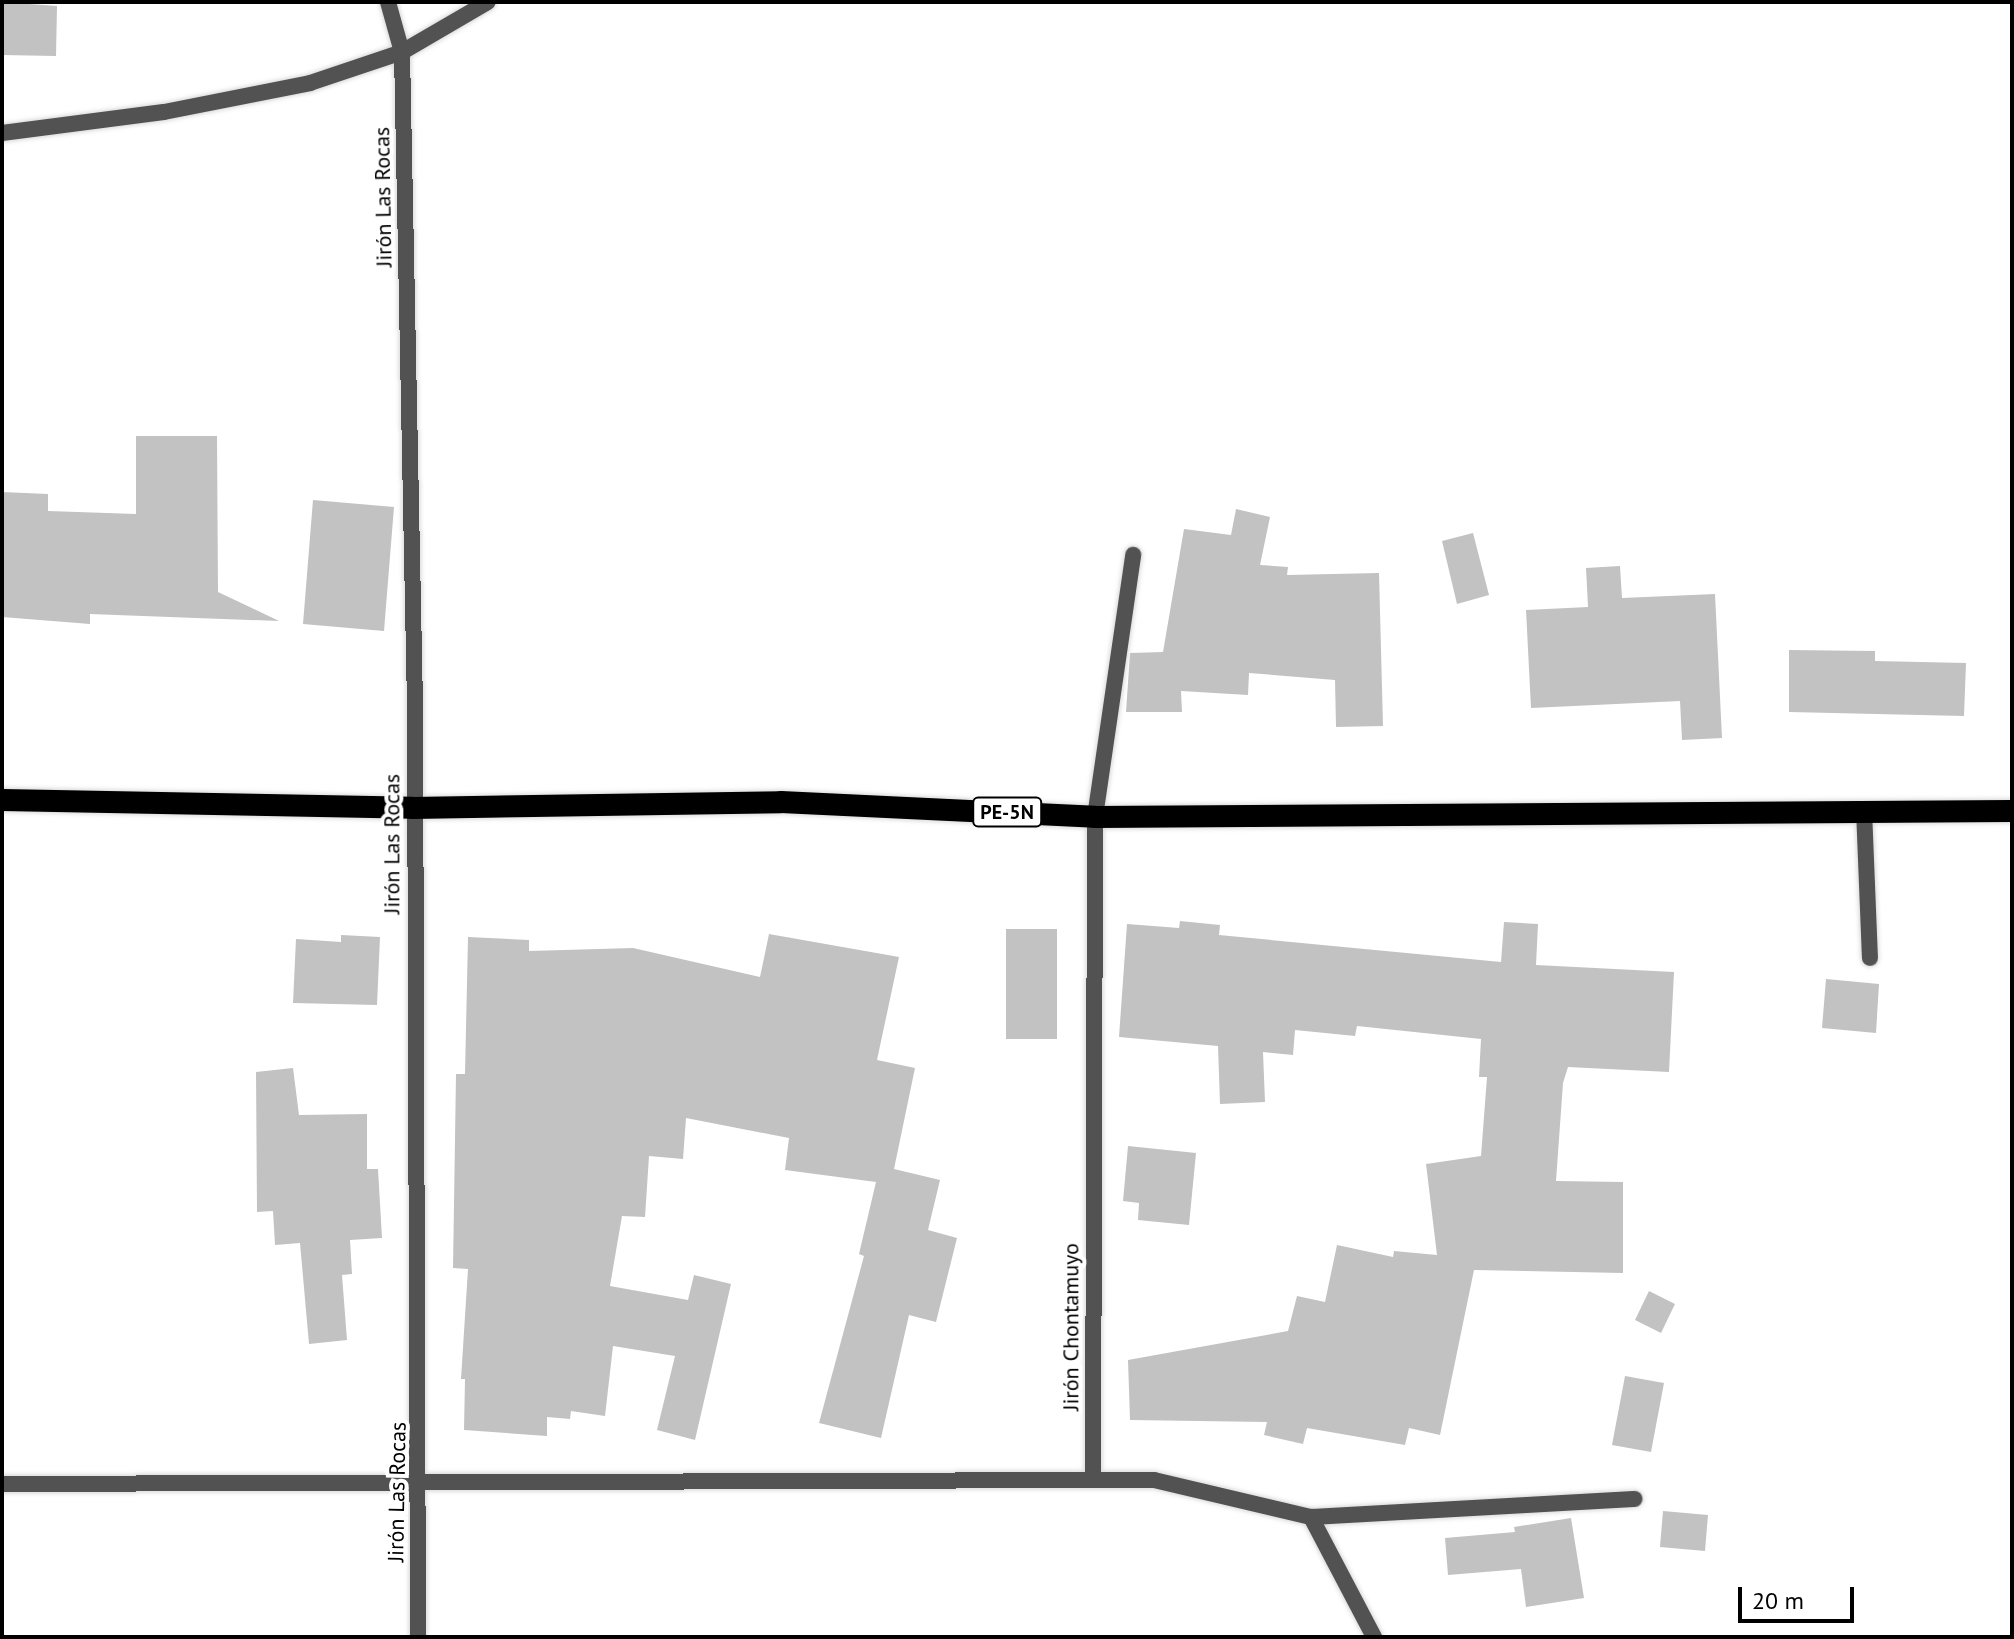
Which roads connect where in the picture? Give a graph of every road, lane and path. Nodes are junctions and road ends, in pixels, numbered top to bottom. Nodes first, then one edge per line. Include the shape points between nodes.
1 (388, 2) edge
2 (488, 2) edge
3 (402, 52) junction
4 (2, 133) edge
5 (1133, 555) dead end
6 (2, 800) edge
7 (412, 808) junction
8 (1864, 810) junction
9 (2012, 811) edge
10 (1095, 817) junction
11 (1870, 958) dead end
12 (419, 1480) junction
13 (1093, 1480) junction
14 (2, 1484) edge
15 (1634, 1499) dead end
16 (1311, 1517) junction
17 (418, 1637) edge
18 (1374, 1637) edge

1 - 3 street, Jirón Las Rocas
2 - 3 street
3 - 4 street via 295,86 164,112
3 - 7 street, Jirón Las Rocas
5 - 10 street, Jirón Chontamuyo
6 - 7 highway, PE-5N
7 - 10 highway, PE-5N via 781,802
7 - 12 street, Jirón Las Rocas
8 - 9 highway, PE-5N
8 - 10 highway, PE-5N
8 - 11 street
10 - 13 street, Jirón Chontamuyo
12 - 13 street
12 - 14 street
12 - 17 street, Jirón Las Rocas
13 - 16 street via 1154,1480
15 - 16 street
16 - 18 street

